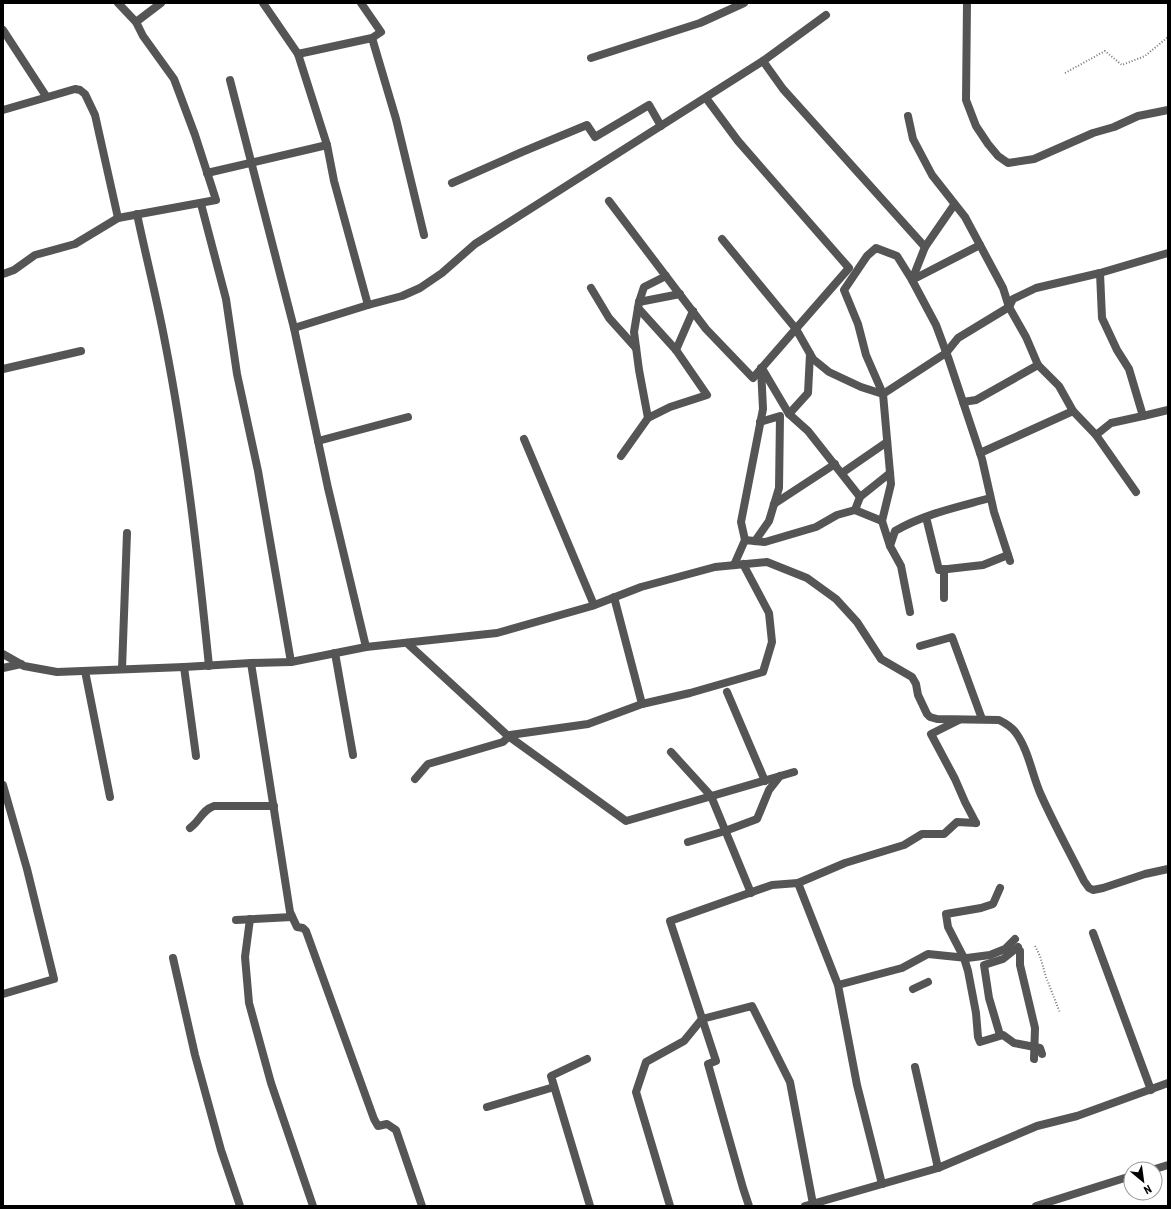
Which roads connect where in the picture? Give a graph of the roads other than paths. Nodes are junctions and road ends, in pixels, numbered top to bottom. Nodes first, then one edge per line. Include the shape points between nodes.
1 (118, 3) edge
2 (161, 3) edge
3 (263, 3) edge
4 (361, 3) edge
5 (744, 3) edge
6 (967, 3) edge
7 (826, 15) dead end
8 (136, 22) junction
9 (3, 30) edge
10 (372, 38) junction
11 (298, 54) junction
12 (591, 58) dead end
13 (763, 61) junction
14 (230, 80) dead end
15 (46, 96) junction
16 (706, 98) junction
17 (3, 110) edge
18 (1168, 110) edge
19 (908, 116) dead end
20 (661, 126) junction
21 (327, 145) junction
22 (251, 162) junction
23 (207, 173) junction
24 (452, 183) dead end
25 (609, 201) dead end
26 (201, 204) junction
27 (954, 205) junction
28 (137, 214) junction
29 (118, 218) junction
30 (424, 234) dead end
31 (722, 239) dead end
32 (980, 245) junction
33 (925, 247) junction
34 (1168, 253) edge
35 (1100, 273) junction
36 (3, 274) edge
37 (666, 276) junction
38 (912, 280) junction
39 (591, 288) dead end
40 (680, 294) junction
41 (368, 305) junction
42 (639, 305) junction
43 (1009, 307) junction
44 (693, 312) junction
45 (294, 328) junction
46 (796, 329) junction
47 (636, 348) junction
48 (676, 350) junction
49 (81, 351) dead end
50 (946, 353) junction
51 (810, 354) junction
52 (1038, 365) junction
53 (761, 368) junction
54 (3, 369) edge
55 (883, 394) junction
56 (963, 402) junction
57 (1168, 410) edge
58 (1073, 411) junction
59 (789, 414) junction
60 (408, 416) dead end
61 (1143, 416) junction
62 (648, 418) junction
63 (760, 422) junction
64 (1096, 435) junction
65 (524, 439) dead end
66 (318, 441) junction
67 (887, 442) junction
68 (980, 453) junction
69 (621, 456) dead end
70 (834, 464) junction
71 (890, 472) junction
72 (842, 473) junction
73 (1136, 492) dead end
74 (860, 498) junction
75 (990, 498) junction
76 (774, 504) junction
77 (855, 510) junction
78 (926, 517) junction
79 (882, 520) junction
80 (127, 532) dead end
81 (745, 540) junction
82 (756, 541) junction
83 (890, 546) junction
84 (743, 564) junction
85 (734, 565) junction
86 (944, 569) junction
87 (614, 597) junction
88 (944, 598) dead end
89 (594, 605) junction
90 (910, 612) dead end
91 (407, 643) junction
92 (920, 646) dead end
93 (366, 648) junction
94 (334, 653) junction
95 (3, 654) edge
96 (292, 662) junction
97 (251, 663) junction
98 (21, 664) junction
99 (209, 666) junction
100 (184, 667) junction
101 (3, 668) edge
102 (122, 670) junction
103 (85, 671) junction
104 (727, 692) dead end
105 (642, 704) junction
106 (960, 719) junction
107 (982, 720) junction
108 (509, 737) junction
109 (671, 752) dead end
110 (353, 755) dead end
111 (196, 756) dead end
112 (794, 772) dead end
113 (780, 776) junction
114 (415, 780) dead end
115 (765, 781) junction
116 (3, 785) edge
117 (711, 796) junction
118 (110, 797) dead end
119 (274, 806) junction
120 (190, 828) dead end
121 (725, 830) junction
122 (688, 842) dead end
123 (1168, 869) edge
124 (798, 883) junction
125 (1000, 888) dead end
126 (751, 893) junction
127 (292, 918) junction
128 (236, 920) dead end
129 (250, 920) junction
130 (1093, 933) dead end
131 (1015, 939) dead end
132 (173, 958) dead end
133 (964, 958) junction
134 (928, 982) dead end
135 (838, 985) junction
136 (913, 988) dead end
137 (3, 994) edge
138 (702, 1019) junction
139 (1000, 1035) junction
140 (1033, 1046) junction
141 (1042, 1054) dead end
142 (1034, 1059) dead end
143 (587, 1060) dead end
144 (915, 1067) dead end
145 (1168, 1083) edge
146 (554, 1087) junction
147 (1151, 1090) junction
148 (487, 1107) dead end
149 (938, 1168) junction
150 (1123, 1179) edge
151 (882, 1184) junction
152 (813, 1204) junction
153 (240, 1206) edge
154 (313, 1206) edge
155 (422, 1206) edge
156 (590, 1206) edge
157 (670, 1206) edge
158 (749, 1206) edge
159 (805, 1206) edge
160 (1036, 1206) edge

1 - 8 street
2 - 8 street
3 - 11 street
4 - 10 street via 381,32
5 - 12 street via 700,23
6 - 18 street via 966,100 976,126 988,144 1008,163 1034,159 1138,116
7 - 13 street
8 - 23 street via 142,36 174,80
9 - 15 street
10 - 11 street
10 - 30 street via 396,119
11 - 21 street
13 - 16 street
13 - 33 street via 784,89
14 - 22 street
15 - 17 street
15 - 29 street via 75,89 85,94 95,115
16 - 20 street
16 - 46 street via 738,141 849,268
19 - 27 street via 913,139 932,175
20 - 24 street via 649,105 595,137 588,125
20 - 41 street via 475,244 442,273 420,288 402,296
21 - 22 street
21 - 41 street
22 - 23 street
22 - 45 street
23 - 26 street via 216,200
25 - 37 street
26 - 28 street
26 - 96 street via 226,299 237,374 258,470
27 - 32 street via 965,217
27 - 33 street
28 - 29 street
28 - 99 street via 165,341 188,474
29 - 36 street via 75,244 35,255 14,270
31 - 46 street
32 - 38 street
32 - 43 street via 1003,288
33 - 38 street
34 - 35 street
35 - 43 street via 1036,288 1013,299
35 - 61 street via 1102,318 1129,369
37 - 40 street
37 - 42 street via 644,287
38 - 50 street via 936,325
38 - 55 street via 897,256 876,248 867,256 844,290 858,324 866,355
39 - 47 street via 609,318
40 - 42 street
40 - 44 street
41 - 45 street
42 - 47 street via 634,332
42 - 48 street
43 - 50 street via 958,338
43 - 52 street
44 - 48 street
44 - 53 street via 753,378
45 - 66 street
46 - 51 street
46 - 53 street
47 - 62 street
48 - 62 street via 707,395 670,407
49 - 54 street
50 - 55 street
50 - 56 street
51 - 55 street via 829,372
51 - 59 street via 808,393
52 - 56 street via 976,400
52 - 58 street via 1059,386
53 - 59 street
53 - 63 street via 763,409
55 - 67 street
56 - 68 street
57 - 61 street
58 - 64 street
58 - 68 street
59 - 70 street via 808,431
60 - 66 street
61 - 64 street via 1111,423
62 - 69 street
63 - 76 street via 780,416 778,488
63 - 81 street via 741,522
64 - 73 street
65 - 89 street
66 - 93 street
67 - 71 street
67 - 72 street
68 - 75 street
70 - 72 street
70 - 76 street
71 - 74 street
71 - 79 street via 892,484
72 - 74 street
74 - 77 street
75 - 78 street
75 - 86 street via 1009,558 983,565
76 - 82 street via 769,520
77 - 79 street
77 - 82 street via 837,515 816,527 765,542
78 - 83 street via 894,531
78 - 86 street via 939,570
79 - 83 street
80 - 102 street
81 - 82 street
81 - 85 street
83 - 90 street via 901,566
84 - 85 street
84 - 105 street via 769,613 772,642 763,672
84 - 106 street via 767,562 807,578 830,594 857,622 881,659 912,677 926,714 937,719
85 - 87 street via 715,567
86 - 88 street
87 - 89 street
87 - 105 street
89 - 91 street via 497,633
91 - 93 street
91 - 108 street
92 - 107 street via 952,637
93 - 94 street
94 - 96 street
94 - 110 street
95 - 98 street
96 - 97 street
97 - 99 street
97 - 119 street
98 - 101 street
98 - 103 street via 57,672
99 - 100 street
100 - 102 street
100 - 111 street
102 - 103 street
103 - 118 street
104 - 115 street
105 - 108 street via 588,724
106 - 107 street
106 - 124 street via 931,734 976,823 957,822 944,834 922,834 904,845 845,863
107 - 123 street via 999,720 1015,732 1028,754 1041,796 1089,888 1103,888
108 - 114 street via 503,742 428,764
108 - 117 street via 626,821
109 - 117 street
112 - 113 street
113 - 115 street
113 - 121 street via 769,790 757,818
115 - 117 street
116 - 137 street via 54,979
117 - 121 street
119 - 120 street via 214,806 207,808 197,824
119 - 127 street
121 - 122 street
121 - 126 street
124 - 126 street via 772,885
124 - 135 street
125 - 133 street via 993,904 946,914 948,927
126 - 138 street via 670,921
127 - 129 street
127 - 155 street via 297,927 303,928 306,932 374,1120 378,1126 387,1124 396,1130
128 - 129 street
129 - 154 street via 245,957 249,1003 271,1083
130 - 147 street
131 - 133 street via 1005,949 990,955
132 - 153 street via 203,1084
133 - 135 street via 928,954 902,968
133 - 139 street via 980,1042
134 - 136 street
135 - 151 street via 857,1085
138 - 152 street via 752,1006 790,1082
138 - 157 street via 684,1041 646,1062 636,1092
138 - 158 street via 716,1061 708,1064
139 - 140 street via 1003,1034 1014,1043
139 - 140 street via 989,998 984,965 1003,960 1019,949 1020,965 1035,1028
140 - 141 street via 1040,1048
140 - 142 street
143 - 146 street via 551,1076
144 - 149 street
145 - 147 street
146 - 148 street
146 - 156 street
147 - 149 street via 1077,1116 1038,1126
149 - 151 street
150 - 160 street
151 - 152 street
152 - 159 street

